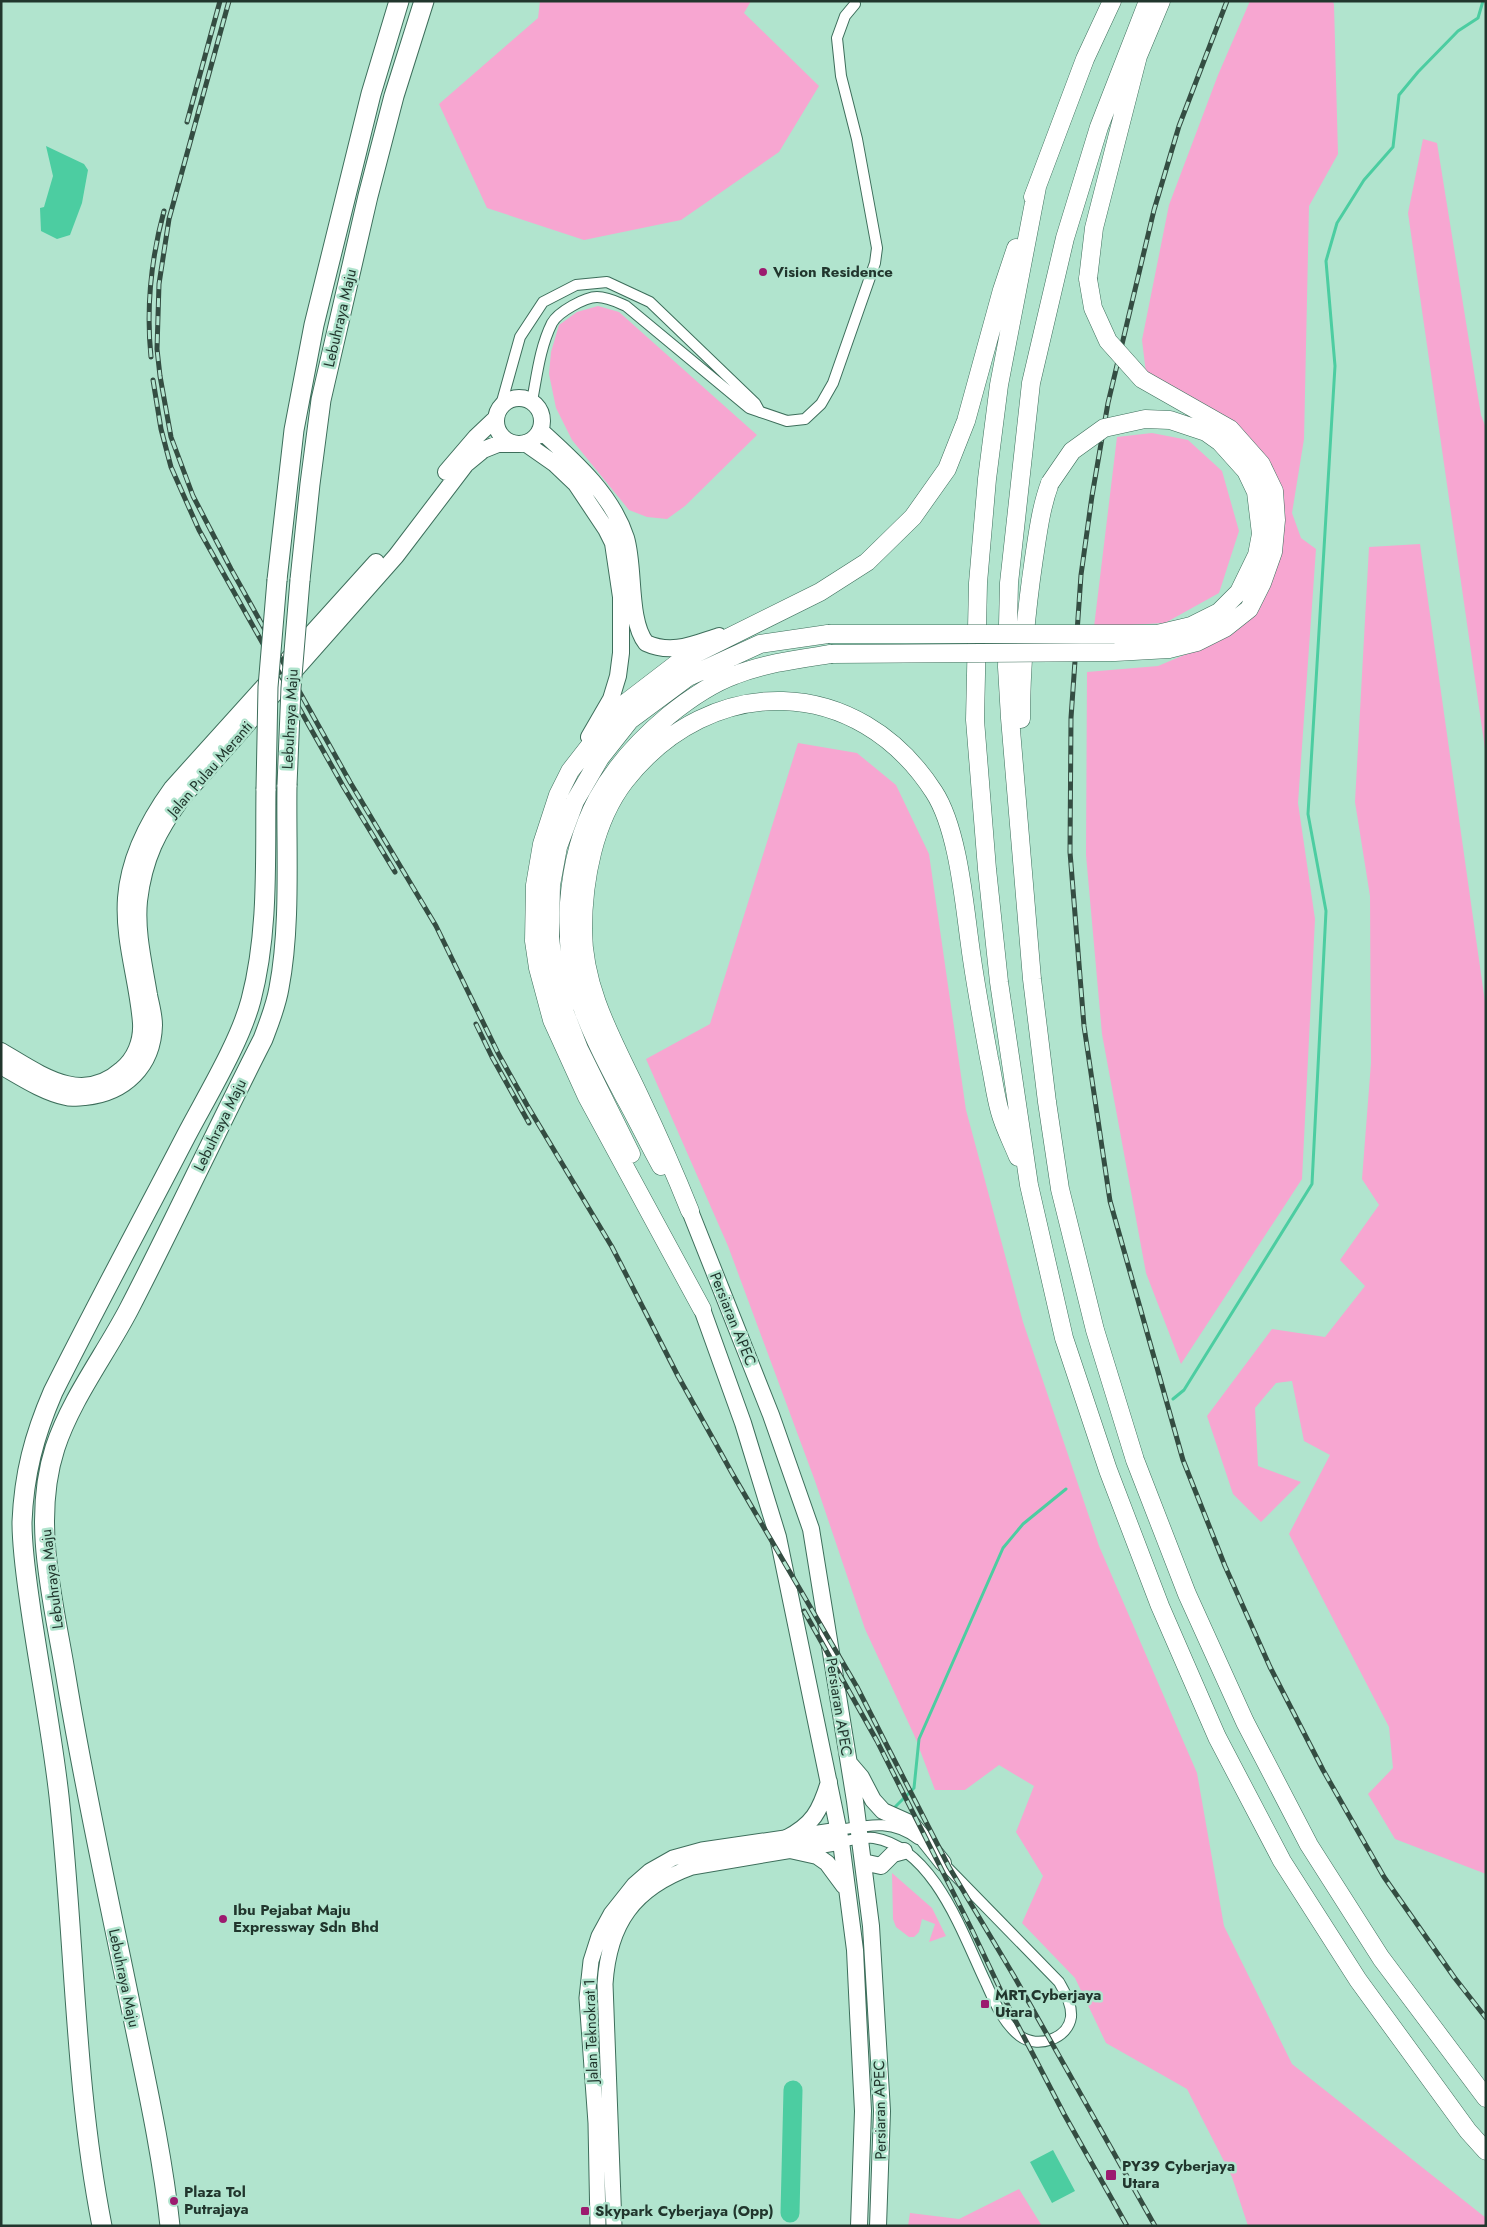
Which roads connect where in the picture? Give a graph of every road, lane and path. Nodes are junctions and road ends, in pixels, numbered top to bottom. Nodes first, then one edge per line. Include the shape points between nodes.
1 (399, 1) edge
2 (424, 1) edge
3 (1112, 1) edge
4 (1148, 1) edge
5 (1161, 1) edge
6 (855, 4) dead end
7 (1037, 186) junction
8 (532, 401) junction
9 (498, 412) junction
10 (760, 412) junction
11 (540, 430) junction
12 (519, 443) junction
13 (751, 625) junction
14 (570, 771) junction
15 (1023, 864) junction
16 (1, 1051) edge
17 (1, 1066) edge
18 (1029, 1185) junction
19 (690, 1211) junction
20 (702, 1309) junction
21 (848, 1762) junction
22 (829, 1780) junction
23 (859, 1833) junction
24 (840, 1836) junction
25 (788, 1845) junction
26 (904, 1851) junction
27 (863, 1862) junction
28 (942, 1862) junction
29 (846, 1888) junction
30 (1486, 2098) edge
31 (1486, 2151) edge
32 (102, 2226) edge
33 (170, 2226) edge
34 (598, 2226) edge
35 (614, 2226) edge
36 (859, 2226) edge
37 (878, 2226) edge

1 - 32 highway, Lebuhraya Maju, bridge via 371,94 314,325 294,430 268,687 264,918 251,1002 213,1086 53,1392 40,1420 27,1468 22,1518 24,1548 58,1794 86,2131
2 - 33 highway, Lebuhraya Maju, bridge via 394,96 321,400 291,688 285,923 280,988 263,1039 128,1310 65,1425 56,1447 45,1506 50,1584 75,1730 154,2118
3 - 7 highway via 1085,59
4 - 15 highway via 1096,136 1065,238 1031,383 1009,583 1010,718
5 - 19 highway, bridge via 1138,56 1094,228 1088,279 1093,308 1108,341 1142,378 1230,428 1260,464 1274,491 1276,520 1274,552 1262,583 1249,609 1225,628 1197,642 1169,649 1115,652 831,654 734,675 695,694 642,739 612,774 593,806 577,850 567,933 574,981 586,1018 670,1182
6 - 10 street via 845,16 837,38 841,76 870,205 877,248 875,263 833,383 821,404 805,419 787,421
7 - 13 highway via 1002,290 966,421 947,469 913,517 867,562 820,592
7 - 18 highway via 1000,385 990,460 978,583 975,720 999,982
8 - 9 main road via 516,397
8 - 10 street via 541,354 553,322 572,306 595,297 608,298 626,306 749,408
8 - 11 main road via 541,414
9 - 10 street via 520,337 543,302 576,285 607,282 650,302 755,403
9 - 12 main road via 500,435
9 - 16 main road, Jalan Pulau Meranti via 458,457 388,548 172,788 151,817 130,869 126,898 126,926 141,1024 138,1045 130,1062 111,1079 72,1087 56,1082
11 - 12 main road via 536,437
11 - 13 main road via 586,474 618,521 626,538 638,624 646,643 669,650 683,648
12 - 14 main road via 555,464 576,484 613,543 618,568 622,626 618,676 611,699
12 - 17 main road, Jalan Pulau Meranti via 498,444 483,450 466,464 396,556 183,797 164,824 150,852 139,901 138,925 154,1025 150,1052 139,1071 116,1090 69,1098 51,1093
13 - 14 highway via 679,662 619,708
14 - 20 highway via 555,803 536,877 534,941 538,968 562,1046
15 - 20 highway, bridge via 1021,668 1031,582 1043,502 1050,483 1072,451 1104,428 1153,419 1170,420 1206,432 1220,442 1246,471 1256,492 1261,534 1257,555 1239,592 1219,612 1191,626 1157,634 828,634 760,644 688,677 630,720 600,758 575,801 558,847 551,885 553,964 565,1012 578,1049 644,1180
15 - 30 highway via 1032,979 1060,1190 1096,1330 1135,1460 1187,1594 1245,1722 1309,1845 1381,1958
18 - 19 highway via 1000,1111 975,983 960,873 936,795 908,757 870,726 826,707 789,700 735,704 700,718 658,745 623,783 607,811 592,852 587,882 583,932 589,980 606,1028 668,1156
18 - 31 highway via 1064,1338 1108,1470 1160,1606 1217,1737 1282,1861 1353,1972 1468,2131
19 - 21 main road, Persiaran APEC via 772,1415 811,1529
20 - 22 main road, Persiaran APEC via 744,1423 778,1537
21 - 23 main road, Persiaran APEC
21 - 28 main road via 882,1811 912,1824
22 - 24 main road, Persiaran APEC
22 - 25 main road via 823,1800 810,1823
23 - 24 street
23 - 26 street
23 - 27 main road, Persiaran APEC
23 - 28 street via 881,1824 910,1833
24 - 25 main road, Jalan Teknokrat 1
24 - 29 main road, Persiaran APEC
25 - 29 main road via 827,1862
25 - 34 main road, Jalan Teknokrat 1 via 702,1850 673,1858 634,1885 611,1914 599,1936 591,1960 587,1998 596,2123
25 - 35 main road, Jalan Teknokrat 1 via 678,1872 650,1887 621,1920 612,1939 604,1984
26 - 27 main road via 893,1854 881,1866
26 - 28 street via 919,1862 943,1896 993,1998 1013,2030 1022,2038 1035,2042 1053,2039 1063,2033 1071,2016 1069,2000 1059,1982
27 - 37 main road, Persiaran APEC via 872,1933 882,2111
29 - 36 main road, Persiaran APEC via 855,1950 863,2110

